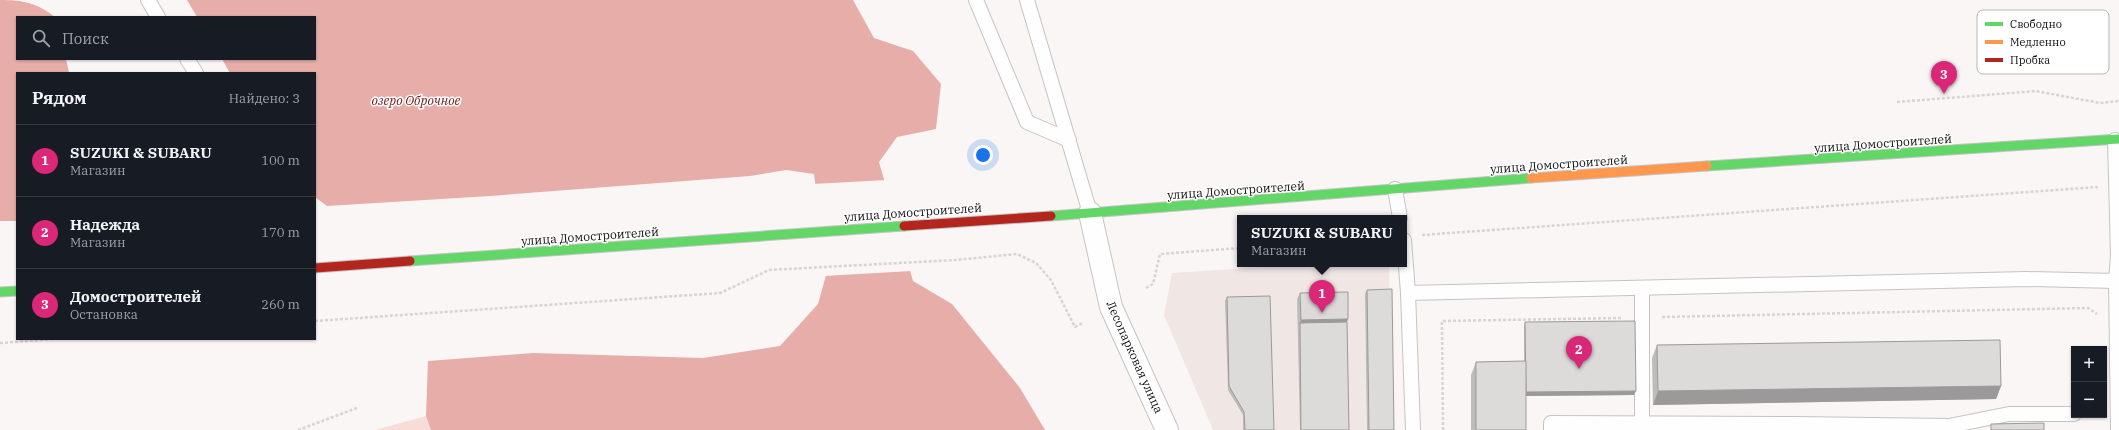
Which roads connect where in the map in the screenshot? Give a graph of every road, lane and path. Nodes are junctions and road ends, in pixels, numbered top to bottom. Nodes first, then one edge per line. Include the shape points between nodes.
1 (148, 0) edge
2 (976, 0) edge
3 (1028, 0) edge
4 (157, 16) edge
5 (188, 60) edge
6 (195, 72) edge
7 (2119, 101) edge
8 (1897, 102) dead end
9 (1069, 140) junction
10 (2117, 140) edge
11 (2098, 187) dead end
12 (1395, 189) junction
13 (1090, 213) junction
14 (1399, 215) edge
15 (1420, 235) dead end
16 (1237, 248) edge
17 (2118, 255) edge
18 (1406, 267) edge
19 (316, 268) edge
20 (2116, 281) junction
21 (1146, 288) dead end
22 (1642, 288) junction
23 (16, 291) edge
24 (0, 292) edge
25 (1408, 293) junction
26 (1642, 318) junction
27 (316, 321) edge
28 (1083, 323) dead end
29 (2116, 326) junction
30 (40, 340) edge
31 (0, 343) edge
32 (357, 408) dead end
33 (2071, 414) edge
34 (2111, 414) edge
35 (1642, 423) junction
36 (1794, 427) edge
37 (1949, 428) edge
38 (298, 430) edge
39 (1167, 430) edge
40 (1413, 430) edge
41 (1443, 430) edge
42 (1550, 430) edge
43 (2118, 430) edge

1 - 4 lane
2 - 9 lane via 1027,122
3 - 9 lane
5 - 6 lane
7 - 8 path via 2100,103 2036,90
9 - 13 lane
10 - 12 main road, улица Домостроителей
10 - 17 lane
11 - 15 path
12 - 13 main road, улица Домостроителей
12 - 14 lane
13 - 19 main road, улица Домостроителей
13 - 39 street, Лесопарковая улица via 1111,307
16 - 21 path via 1160,254 1153,284
17 - 20 lane
18 - 25 lane
20 - 22 lane via 2027,279
20 - 29 lane
22 - 25 lane
22 - 26 lane
23 - 24 main road
25 - 40 lane
26 - 29 path via 2088,308
26 - 35 lane
26 - 41 path via 1442,321
27 - 28 path via 720,293 769,270 1017,254 1036,262 1051,280 1075,327
29 - 34 lane
30 - 31 path
32 - 38 path
33 - 37 lane via 2009,414
34 - 43 lane
35 - 36 lane
35 - 42 lane via 1551,423
36 - 37 lane

